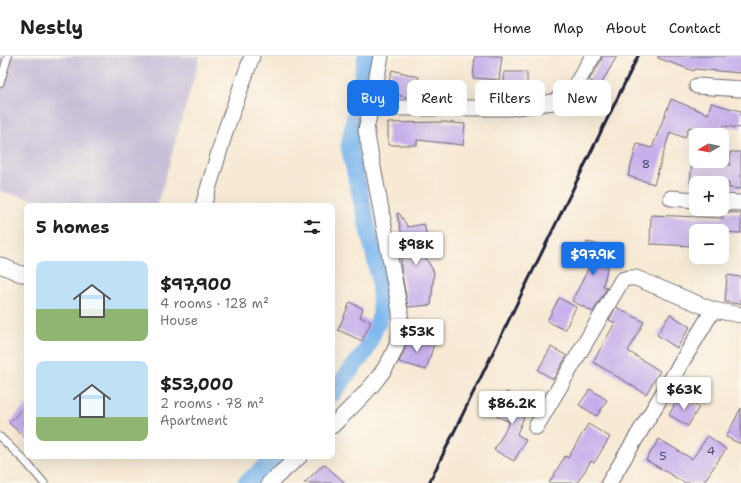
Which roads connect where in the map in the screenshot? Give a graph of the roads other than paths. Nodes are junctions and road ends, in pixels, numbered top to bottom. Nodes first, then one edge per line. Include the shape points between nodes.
1 (8, 56) edge
2 (252, 56) edge
3 (381, 56) edge
4 (593, 56) edge
5 (376, 80) edge
6 (0, 83) edge
7 (697, 86) dead end
8 (741, 89) edge
9 (399, 108) edge
10 (369, 116) edge
11 (671, 198) dead end
12 (689, 199) edge
13 (729, 202) edge
14 (204, 203) edge
15 (741, 203) edge
16 (0, 265) edge
17 (24, 274) edge
18 (713, 310) junction
19 (741, 315) edge
20 (335, 423) edge
21 (536, 427) dead end
22 (0, 437) edge
23 (297, 459) edge
24 (44, 483) edge
25 (269, 483) edge
26 (609, 483) edge

1 - 6 lane
2 - 14 street via 226,129
3 - 5 street
4 - 9 street via 572,91 553,102 509,108
7 - 8 street
10 - 20 street via 366,130 400,310 400,332 393,356 365,394
11 - 12 street
13 - 15 street
16 - 17 street
18 - 19 street
18 - 21 street via 636,278 622,280
18 - 26 street
22 - 24 lane
23 - 25 street

